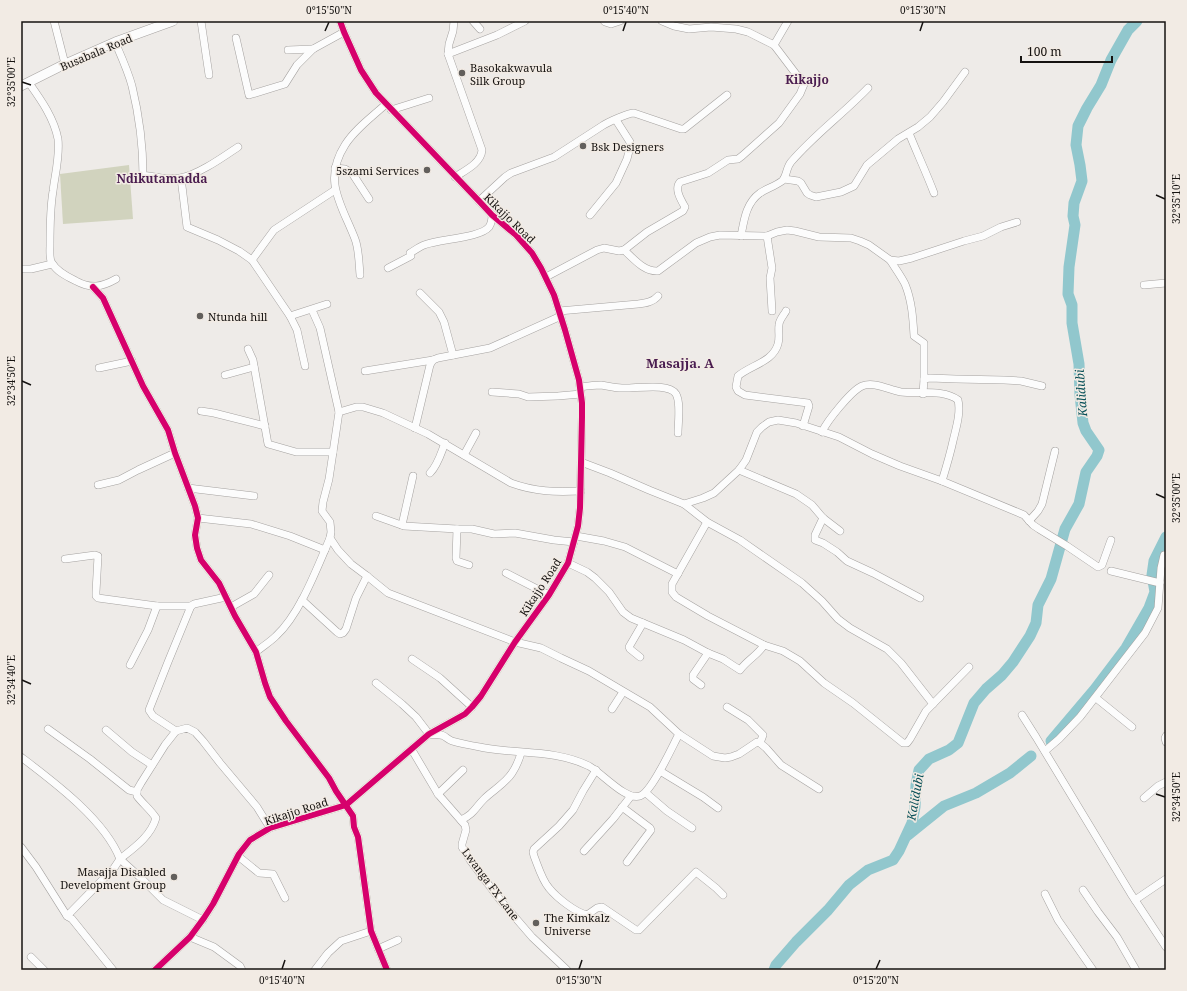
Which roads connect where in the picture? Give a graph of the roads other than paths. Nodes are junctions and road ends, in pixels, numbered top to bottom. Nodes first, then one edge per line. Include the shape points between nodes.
1 (54, 21) edge
2 (173, 21) edge
3 (201, 21) edge
4 (340, 21) edge
5 (454, 21) edge
6 (474, 21) edge
7 (525, 21) edge
8 (604, 21) edge
9 (620, 21) edge
10 (662, 21) edge
11 (788, 21) edge
12 (163, 23) edge
13 (480, 29) dead end
14 (344, 32) junction
15 (236, 38) dead end
16 (115, 42) junction
17 (774, 45) junction
18 (313, 49) junction
19 (288, 50) dead end
20 (448, 54) junction
21 (65, 64) junction
22 (965, 72) dead end
23 (209, 76) dead end
24 (25, 85) edge
25 (868, 88) dead end
26 (727, 94) dead end
27 (429, 98) dead end
28 (389, 107) junction
29 (616, 120) junction
30 (909, 133) junction
31 (238, 147) dead end
32 (335, 168) junction
33 (455, 177) junction
34 (181, 178) junction
35 (784, 179) junction
36 (335, 190) junction
37 (934, 193) dead end
38 (369, 199) dead end
39 (479, 202) junction
40 (492, 215) junction
41 (590, 215) dead end
42 (1017, 222) dead end
43 (741, 236) junction
44 (767, 236) junction
45 (624, 250) junction
46 (252, 260) junction
47 (890, 260) junction
48 (52, 264) junction
49 (388, 268) dead end
50 (21, 269) edge
51 (360, 275) dead end
52 (546, 277) junction
53 (116, 279) dead end
54 (1166, 283) edge
55 (1144, 285) dead end
56 (93, 287) junction
57 (420, 292) dead end
58 (658, 296) dead end
59 (327, 304) dead end
60 (312, 310) junction
61 (772, 311) dead end
62 (786, 311) dead end
63 (560, 314) junction
64 (290, 316) junction
65 (248, 349) dead end
66 (453, 355) junction
67 (433, 360) junction
68 (132, 361) junction
69 (305, 366) dead end
70 (254, 367) junction
71 (99, 368) dead end
72 (365, 371) dead end
73 (225, 374) dead end
74 (924, 380) junction
75 (1042, 386) dead end
76 (580, 390) junction
77 (492, 392) dead end
78 (923, 394) junction
79 (201, 411) dead end
80 (339, 412) junction
81 (264, 426) junction
82 (803, 426) junction
83 (415, 428) junction
84 (822, 432) junction
85 (476, 433) dead end
86 (678, 433) dead end
87 (445, 443) junction
88 (1055, 451) dead end
89 (334, 452) junction
90 (175, 453) junction
91 (464, 455) junction
92 (582, 462) junction
93 (739, 470) junction
94 (430, 473) dead end
95 (413, 476) dead end
96 (942, 481) junction
97 (98, 485) dead end
98 (188, 488) junction
99 (581, 491) junction
100 (254, 496) dead end
101 (684, 504) junction
102 (376, 516) dead end
103 (198, 518) junction
104 (823, 518) junction
105 (1029, 521) junction
106 (707, 522) junction
107 (402, 525) junction
108 (457, 530) junction
109 (840, 531) dead end
110 (330, 538) junction
111 (575, 539) junction
112 (1111, 540) dead end
113 (325, 550) junction
114 (1164, 555) dead end
115 (65, 559) dead end
116 (568, 563) junction
117 (469, 565) dead end
118 (1164, 569) edge
119 (1111, 571) dead end
120 (506, 573) dead end
121 (678, 574) junction
122 (270, 575) dead end
123 (367, 576) junction
124 (1155, 582) junction
125 (549, 595) junction
126 (226, 597) junction
127 (920, 598) dead end
128 (302, 600) junction
129 (157, 606) junction
130 (191, 606) junction
131 (231, 607) junction
132 (644, 623) junction
133 (515, 642) junction
134 (764, 645) junction
135 (256, 652) junction
136 (708, 653) junction
137 (640, 657) dead end
138 (412, 659) dead end
139 (130, 665) dead end
140 (969, 667) dead end
141 (376, 683) dead end
142 (701, 685) dead end
143 (624, 692) junction
144 (1096, 698) junction
145 (933, 704) junction
146 (472, 707) junction
147 (727, 707) dead end
148 (612, 709) dead end
149 (1022, 715) dead end
150 (1132, 727) dead end
151 (48, 729) dead end
152 (106, 730) dead end
153 (176, 731) junction
154 (429, 734) junction
155 (679, 734) junction
156 (1166, 736) edge
157 (1166, 742) edge
158 (760, 743) junction
159 (412, 750) junction
160 (1045, 751) junction
161 (521, 753) junction
162 (21, 757) edge
163 (152, 765) junction
164 (463, 770) dead end
165 (596, 770) junction
166 (660, 771) junction
167 (1166, 782) edge
168 (819, 790) dead end
169 (137, 792) junction
170 (646, 793) junction
171 (438, 794) junction
172 (631, 796) junction
173 (1144, 798) dead end
174 (346, 805) junction
175 (622, 807) junction
176 (718, 808) dead end
177 (461, 820) junction
178 (270, 828) junction
179 (692, 828) dead end
180 (21, 847) edge
181 (584, 851) dead end
182 (238, 856) junction
183 (120, 860) junction
184 (626, 862) dead end
185 (1166, 879) edge
186 (1083, 890) dead end
187 (1045, 894) dead end
188 (723, 895) dead end
189 (285, 898) dead end
190 (1135, 900) junction
191 (68, 916) junction
192 (203, 920) junction
193 (371, 931) junction
194 (190, 937) junction
195 (398, 940) dead end
196 (1166, 947) edge
197 (378, 949) junction
198 (31, 957) dead end
199 (44, 970) edge
200 (113, 970) edge
201 (155, 970) edge
202 (242, 970) edge
203 (315, 970) edge
204 (387, 970) edge
205 (568, 970) edge
206 (1093, 970) edge
207 (1136, 970) edge

1 - 21 street
2 - 12 street, Busabala Road
3 - 23 street
4 - 14 street, Kikajjo Road
5 - 20 street
6 - 13 street
7 - 20 street
8 - 9 street via 611,24
10 - 17 street via 689,29 736,29
11 - 17 street
12 - 16 street, Busabala Road
14 - 18 street
14 - 28 street, Kikajjo Road via 360,70
15 - 18 street via 249,96 285,84
16 - 21 street, Busabala Road
16 - 34 street via 132,84 143,153 143,175
17 - 45 street via 805,82 785,115 738,159 728,160 708,173 680,182 678,191 684,210 646,232
18 - 19 street
20 - 33 street via 482,150 479,160
21 - 24 street, Busabala Road
22 - 30 street via 934,112
24 - 48 street via 48,112 58,139 51,202
25 - 35 street via 793,159
26 - 29 street via 681,130 632,113
27 - 28 street
28 - 32 street via 345,144
28 - 33 street, Kikajjo Road
29 - 39 street via 602,126 554,157 505,176
29 - 41 street via 630,142 627,159 616,183
30 - 35 street via 867,165 854,186 841,192 816,197 807,193 801,182
30 - 37 street
31 - 34 street
32 - 36 street
32 - 38 street via 352,173
33 - 39 street, Kikajjo Road
34 - 46 street via 188,227 218,240
35 - 43 street via 754,199 746,212
36 - 46 street via 274,230
36 - 51 street via 356,241
39 - 40 street, Kikajjo Road
40 - 49 street via 489,227 484,231 423,245 410,253 412,256
40 - 52 street, Kikajjo Road via 532,252
42 - 47 street via 983,236 912,258
43 - 44 street
43 - 45 street via 720,236 702,240 658,271 646,269
44 - 47 street via 787,230 819,237 851,238 869,245
44 - 61 street via 772,268
45 - 52 street via 597,250
46 - 64 street
47 - 74 street via 905,284 911,306 914,336 924,344
48 - 50 street
48 - 56 street via 66,276
52 - 63 street, Kikajjo Road
53 - 56 street via 102,286
54 - 55 street
56 - 68 street via 103,298
57 - 66 street via 439,312
58 - 63 street via 648,303
59 - 60 street
60 - 64 street
60 - 80 street via 320,328
62 - 82 street via 779,325 779,338 775,350 762,362 738,376 736,386 738,391 745,395 808,404
63 - 66 street via 490,348
63 - 76 street, Kikajjo Road
64 - 69 street via 297,330
65 - 70 street
66 - 67 street
67 - 72 street
67 - 83 street
68 - 71 street
68 - 90 street via 168,430
70 - 73 street
70 - 81 street
74 - 75 street via 1004,380
74 - 78 street
76 - 77 street via 558,396 528,397
76 - 86 street via 599,385 670,389 676,394 678,402
76 - 92 street, Kikajjo Road
78 - 84 street via 900,392 873,385 861,386 835,412
78 - 96 street via 950,395 958,400 960,405 957,427
79 - 81 street
80 - 83 street via 363,407
80 - 89 street
81 - 89 street via 268,444 296,452
82 - 84 street
82 - 93 street via 778,420 769,422 757,432 746,460
83 - 87 street
84 - 96 street
85 - 91 street
87 - 91 street
87 - 94 street
88 - 105 street via 1042,504
89 - 110 street via 322,511 330,522
90 - 97 street via 119,480
90 - 98 street
91 - 99 street via 511,483 525,488 553,492
92 - 99 street, Kikajjo Road
92 - 101 street
93 - 101 street via 714,492
93 - 104 street via 796,494 812,505
95 - 107 street
96 - 105 street via 1024,515
98 - 100 street
98 - 103 street
99 - 111 street, Kikajjo Road
101 - 106 street
102 - 107 street
103 - 113 street via 250,524
103 - 126 street via 196,548 201,560 219,583
104 - 109 street
104 - 127 street via 815,540 837,552 847,561
105 - 112 street via 1100,567
106 - 121 street
106 - 145 street via 740,540 802,583 838,619 887,649
107 - 108 street
108 - 111 street via 472,529 494,534 515,533 554,540
108 - 117 street via 457,561
110 - 113 street
110 - 123 street via 351,564
111 - 116 street, Kikajjo Road
111 - 121 street via 604,541 625,547
113 - 128 street
114 - 118 street
115 - 129 street via 98,556 98,598
116 - 125 street, Kikajjo Road
116 - 132 street via 596,578 623,612
118 - 124 street
119 - 124 street
120 - 125 street
121 - 134 street via 671,588 676,597
122 - 131 street via 254,594
123 - 128 street via 344,633 337,632
123 - 133 street via 388,593
124 - 144 street via 1158,608 1145,633
125 - 133 street, Kikajjo Road
126 - 130 street
126 - 131 street
128 - 135 street via 277,635
129 - 130 street
129 - 139 street
130 - 153 street via 149,710 153,716
131 - 135 street
132 - 136 street
132 - 137 street via 629,647
133 - 143 street via 541,648 589,671
133 - 146 street, Kikajjo Road
134 - 136 street via 740,670
134 - 145 street via 783,651 800,661 824,683 854,703 903,743 907,743
135 - 174 street via 270,697
136 - 142 street via 693,675 693,679
138 - 146 street via 440,678
140 - 145 street
141 - 154 street via 411,712
143 - 148 street
143 - 155 street via 650,707
144 - 150 street
144 - 160 street
146 - 154 street, Kikajjo Road via 465,714
147 - 158 street via 748,720 763,735
149 - 160 street
151 - 169 street via 129,790
152 - 163 street
153 - 163 street
153 - 178 street via 187,728 195,732 257,807
154 - 159 street, Kikajjo Road
154 - 161 street via 443,735 450,741
155 - 158 street via 713,756 724,758 738,754 757,742
155 - 166 street
156 - 157 street
158 - 168 street via 781,764
159 - 171 street
159 - 174 street, Kikajjo Road
160 - 190 street
161 - 165 street via 565,758
161 - 177 street via 512,773 504,783 483,800 474,812
162 - 183 street via 61,788 106,833
163 - 169 street
164 - 171 street
165 - 172 street
165 - 188 street via 573,810 534,849 534,856 549,889 574,910 587,915 602,907 636,930 639,930 696,872
166 - 170 street
166 - 176 street
167 - 173 street
169 - 183 street via 136,796 156,818 151,831
170 - 172 street
170 - 179 street
171 - 177 street
172 - 175 street
174 - 178 street, Kikajjo Road
174 - 193 street via 353,816 358,837
175 - 181 street
175 - 184 street via 652,830
177 - 205 street, Lwanga FX Lane via 466,825 462,847 470,860 532,937
178 - 182 street, Kikajjo Road via 250,840
180 - 191 street
182 - 189 street via 259,873 274,874
182 - 192 street, Kikajjo Road
183 - 191 street
183 - 192 street via 163,900
185 - 190 street
186 - 207 street via 1117,937
187 - 206 street via 1058,920
190 - 196 street
191 - 200 street
192 - 194 street, Kikajjo Road
193 - 197 street
193 - 203 street via 341,941
194 - 201 street, Kikajjo Road
194 - 202 street via 214,947
195 - 197 street
197 - 204 street
198 - 199 street

